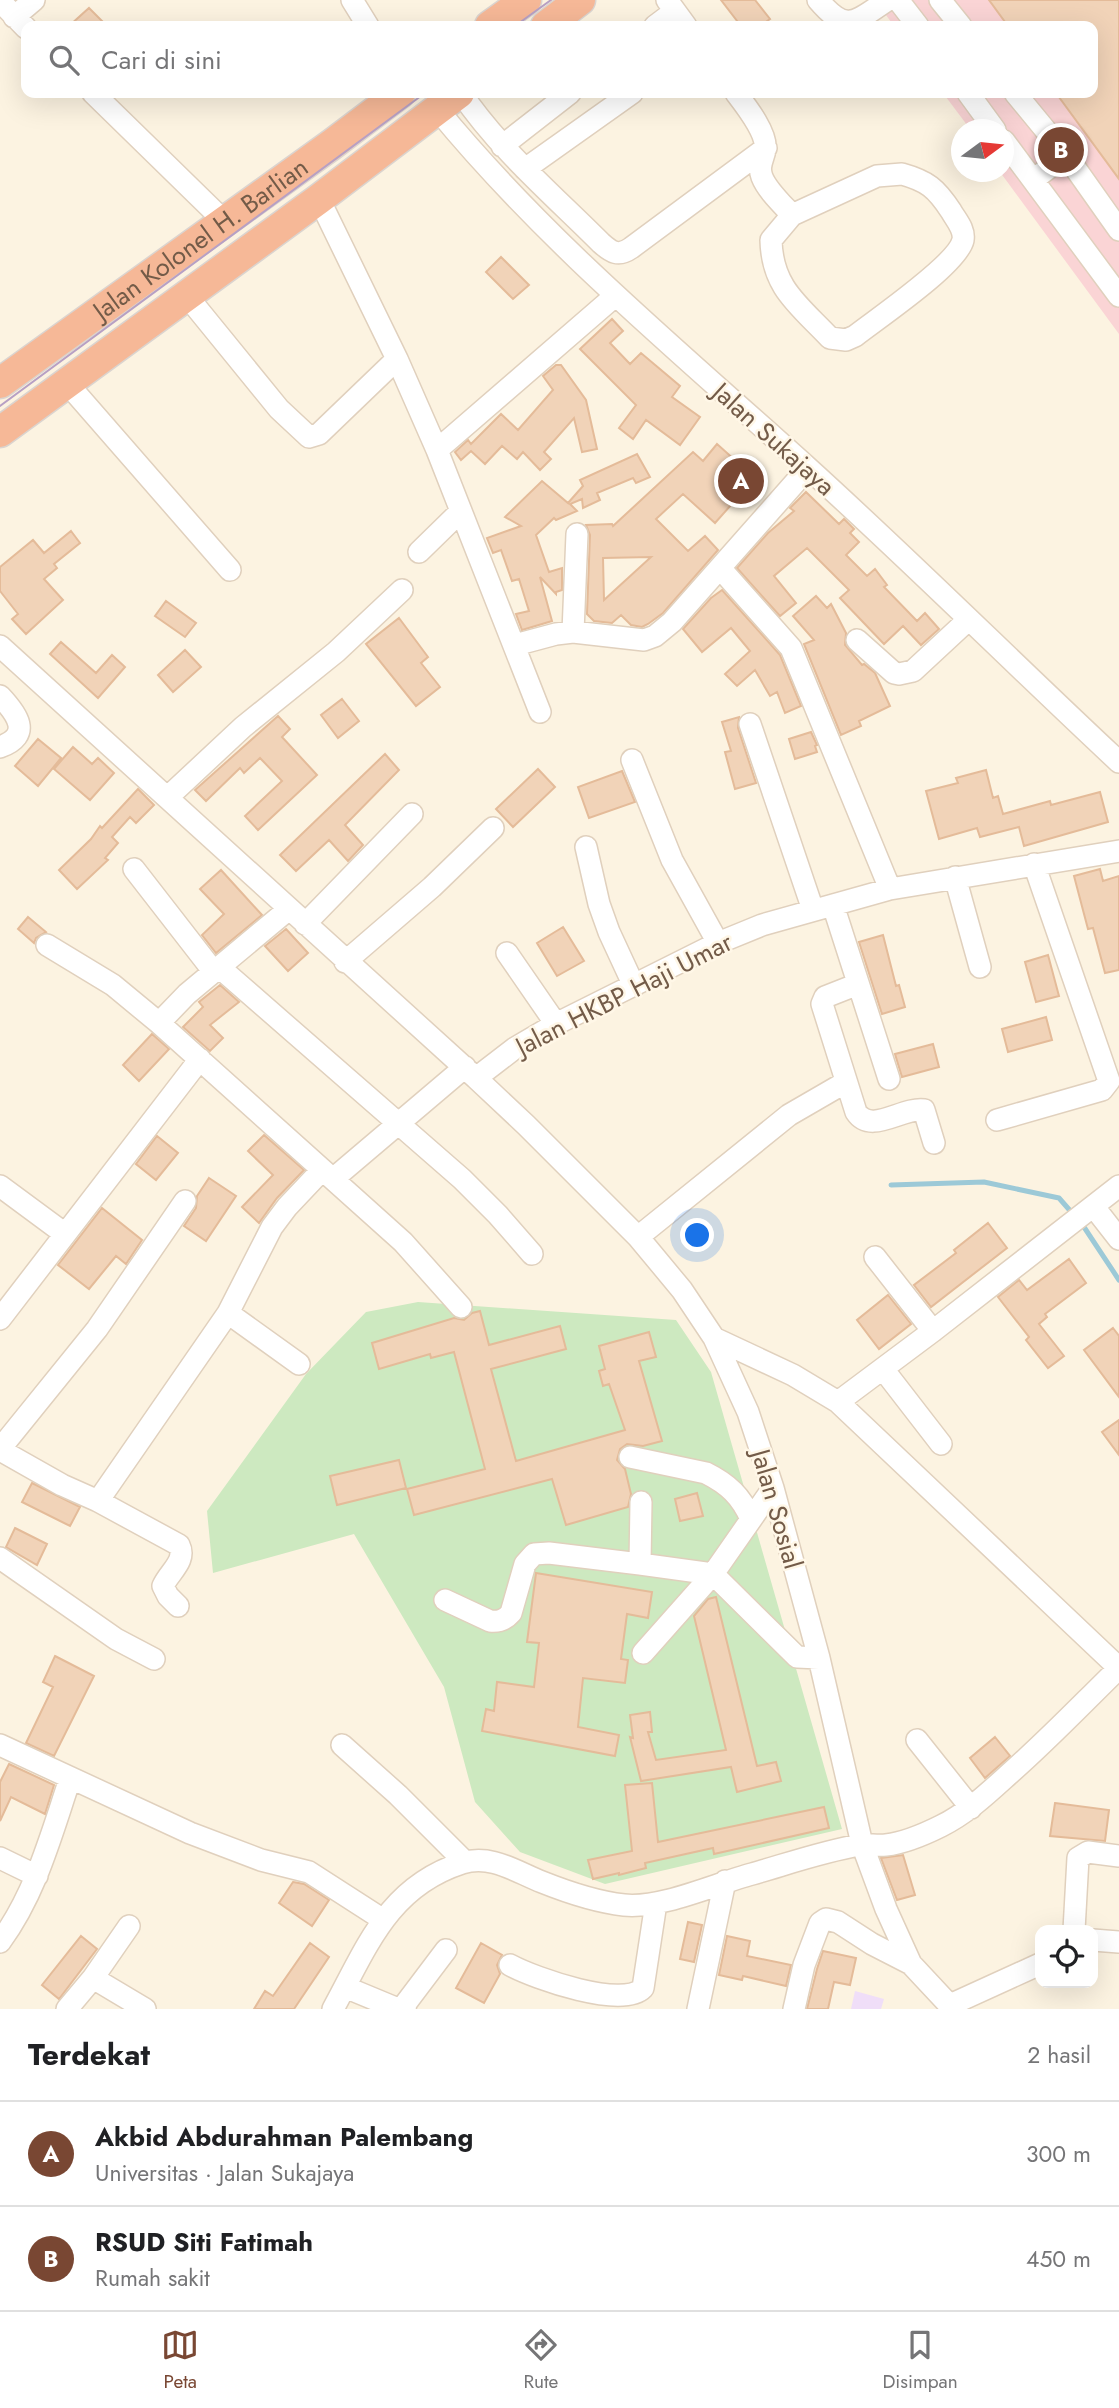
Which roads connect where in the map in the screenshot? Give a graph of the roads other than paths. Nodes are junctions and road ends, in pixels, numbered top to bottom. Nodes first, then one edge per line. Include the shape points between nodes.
1 (34, 0) edge
2 (352, 0) edge
3 (526, 0) edge
4 (580, 0) edge
5 (818, 0) edge
6 (898, 0) edge
7 (940, 0) edge
8 (874, 3) edge
9 (14, 15) edge
10 (365, 21) edge
11 (497, 21) edge
12 (553, 21) edge
13 (841, 21) edge
14 (852, 21) edge
15 (914, 21) edge
16 (957, 21) edge
17 (98, 98) edge
18 (393, 98) edge
19 (452, 98) edge
20 (564, 98) edge
21 (625, 98) edge
22 (739, 98) edge
23 (972, 98) edge
24 (1019, 98) edge
25 (987, 119) edge
26 (502, 146) junction
27 (766, 148) junction
28 (1014, 155) edge
29 (1066, 155) junction
30 (525, 169) junction
31 (1033, 180) junction
32 (319, 198) junction
33 (792, 215) junction
34 (224, 221) junction
35 (1119, 230) edge
36 (1115, 282) edge
37 (187, 296) junction
38 (615, 296) junction
39 (397, 359) junction
40 (66, 382) junction
41 (0, 383) edge
42 (0, 432) edge
43 (437, 450) junction
44 (808, 468) junction
45 (461, 511) junction
46 (578, 534) dead end
47 (419, 552) dead end
48 (720, 568) junction
49 (230, 570) dead end
50 (402, 590) dead end
51 (968, 620) junction
52 (573, 632) junction
53 (856, 640) dead end
54 (515, 645) junction
55 (0, 646) edge
56 (0, 696) edge
57 (540, 712) dead end
58 (750, 724) dead end
59 (0, 747) edge
60 (632, 760) dead end
61 (1119, 762) edge
62 (168, 797) junction
63 (412, 814) dead end
64 (493, 828) dead end
65 (586, 847) dead end
66 (1119, 851) edge
67 (1034, 864) junction
68 (134, 869) dead end
69 (955, 877) junction
70 (890, 889) junction
71 (823, 907) junction
72 (297, 916) junction
73 (718, 943) junction
74 (47, 944) dead end
75 (507, 953) dead end
76 (345, 962) junction
77 (980, 967) dead end
78 (216, 969) junction
79 (858, 984) junction
80 (634, 986) junction
81 (159, 1023) junction
82 (556, 1024) junction
83 (200, 1059) junction
84 (470, 1073) junction
85 (889, 1079) dead end
86 (846, 1082) junction
87 (997, 1119) dead end
88 (401, 1124) junction
89 (934, 1143) dead end
90 (328, 1175) junction
91 (0, 1186) edge
92 (1119, 1186) edge
93 (185, 1201) dead end
94 (1094, 1208) junction
95 (65, 1234) junction
96 (638, 1237) junction
97 (1119, 1239) edge
98 (532, 1254) dead end
99 (875, 1257) dead end
100 (461, 1307) dead end
101 (228, 1313) junction
102 (0, 1319) edge
103 (933, 1331) junction
104 (714, 1338) junction
105 (299, 1364) dead end
106 (883, 1369) junction
107 (838, 1402) junction
108 (941, 1444) dead end
109 (0, 1450) edge
110 (630, 1457) dead end
111 (773, 1488) junction
112 (98, 1501) junction
113 (641, 1502) dead end
114 (751, 1519) junction
115 (0, 1558) edge
116 (640, 1564) junction
117 (713, 1574) junction
118 (445, 1600) dead end
119 (178, 1606) dead end
120 (643, 1653) dead end
121 (819, 1658) junction
122 (154, 1659) dead end
123 (1119, 1668) edge
124 (918, 1740) dead end
125 (0, 1745) edge
126 (342, 1745) dead end
127 (71, 1779) junction
128 (971, 1808) junction
129 (862, 1844) junction
130 (1119, 1856) edge
131 (0, 1858) edge
132 (464, 1863) junction
133 (37, 1876) junction
134 (725, 1881) junction
135 (656, 1903) junction
136 (382, 1919) junction
137 (1074, 1925) edge
138 (128, 1926) dead end
139 (1098, 1940) edge
140 (0, 1942) edge
141 (1119, 1942) edge
142 (446, 1950) dead end
143 (911, 1964) junction
144 (510, 1965) dead end
145 (1035, 1966) edge
146 (93, 1978) junction
147 (345, 1987) junction
148 (952, 2007) edge
149 (66, 2009) edge
150 (145, 2009) edge
151 (333, 2009) edge
152 (398, 2009) edge
153 (405, 2009) edge
154 (698, 2009) edge
155 (794, 2009) edge

1 - 9 street
2 - 10 street
3 - 11 highway
4 - 12 highway
5 - 13 street
6 - 15 street
7 - 16 street
8 - 14 street
17 - 34 street
18 - 34 highway, Jalan Kolonel H. Barlian
19 - 26 street
19 - 32 highway, Jalan Kolonel H. Barlian
19 - 38 street, Jalan Sukajaya via 477,158
20 - 26 street
21 - 30 street
22 - 27 street via 760,128
23 - 25 street
24 - 29 street
26 - 30 street
27 - 30 street via 623,253 610,251
27 - 33 street via 761,161 763,180
28 - 31 street
29 - 31 street
29 - 35 street
31 - 36 street
32 - 37 highway, Jalan Kolonel H. Barlian
32 - 39 street
33 - 33 street via 877,176 901,174 925,180 964,232 963,242 945,266 855,335 838,340 830,338 778,279 771,240
34 - 41 highway, Jalan Kolonel H. Barlian
37 - 39 street via 279,410 309,437 319,435
37 - 40 highway, Jalan Kolonel H. Barlian
38 - 43 street
38 - 44 street, Jalan Sukajaya
39 - 43 street
40 - 42 highway, Jalan Kolonel H. Barlian
40 - 49 street
43 - 45 street
44 - 48 street
44 - 51 street, Jalan Sukajaya
45 - 47 street
45 - 54 street
46 - 52 street
48 - 52 street via 672,622 649,639
48 - 70 street via 792,648
50 - 62 street
51 - 53 street via 907,673 894,673
51 - 61 street, Jalan Sukajaya
52 - 54 street
54 - 57 street
55 - 62 street
56 - 59 street via 19,721 15,739
58 - 71 street
60 - 73 street via 672,860
62 - 72 street
63 - 72 street
64 - 76 street
65 - 80 street via 599,904
66 - 67 street, Jalan HKBP Haji Umar
67 - 69 street, Jalan HKBP Haji Umar
67 - 87 street via 1109,1081 1102,1090
68 - 78 street
69 - 70 street, Jalan HKBP Haji Umar
69 - 77 street
70 - 71 street, Jalan HKBP Haji Umar
71 - 73 street, Jalan HKBP Haji Umar
71 - 79 street
72 - 76 street
72 - 78 street
73 - 80 street, Jalan HKBP Haji Umar
74 - 81 street via 113,985
75 - 82 street
76 - 84 street
78 - 81 street
78 - 88 street
79 - 85 street
79 - 86 street via 822,1001
80 - 82 street, Jalan HKBP Haji Umar
81 - 83 street
82 - 84 street, Jalan HKBP Haji Umar
83 - 90 street
83 - 95 street
84 - 88 street
84 - 96 street, Jalan Sosial
86 - 89 street via 862,1120 923,1110
86 - 96 street via 789,1115
88 - 90 street
88 - 98 street via 498,1214
90 - 100 street via 403,1242
90 - 101 street via 287,1208 272,1227
91 - 95 street
92 - 94 street
93 - 109 street via 97,1329
94 - 97 street
94 - 103 street
95 - 102 street
96 - 104 street, Jalan Sosial
99 - 103 street
101 - 105 street
101 - 112 street
103 - 106 street
104 - 107 street
104 - 111 street, Jalan Sosial via 748,1412
106 - 107 street
106 - 108 street
107 - 123 street
109 - 112 street
110 - 114 street via 716,1477 743,1500
111 - 114 street
111 - 121 street, Jalan Sosial
112 - 119 street via 179,1545 181,1559 163,1586
113 - 116 street
114 - 117 street
115 - 122 street via 116,1639
116 - 117 street
116 - 118 street via 534,1554 525,1564 511,1613 498,1622
117 - 120 street
117 - 121 street via 797,1657
121 - 129 street, Jalan Sosial
123 - 128 street
124 - 128 street
125 - 127 street
126 - 132 street
127 - 133 street
127 - 136 street via 190,1833 261,1860 309,1872
128 - 129 street via 901,1842
129 - 134 street
129 - 143 street, Jalan Sosial
130 - 137 street via 1088,1852 1078,1858
131 - 133 street
132 - 135 street via 497,1862 545,1883 611,1903
132 - 136 street via 425,1880
133 - 140 street via 17,1919
134 - 135 street
134 - 154 street
135 - 144 street via 643,1988 631,2000 587,1999
136 - 147 street
138 - 146 street
139 - 141 street
142 - 153 street
143 - 148 street, Jalan Sosial
143 - 155 street via 838,1922 824,1920 804,1965
145 - 148 street
146 - 149 street
146 - 150 street
147 - 151 street
147 - 152 street

